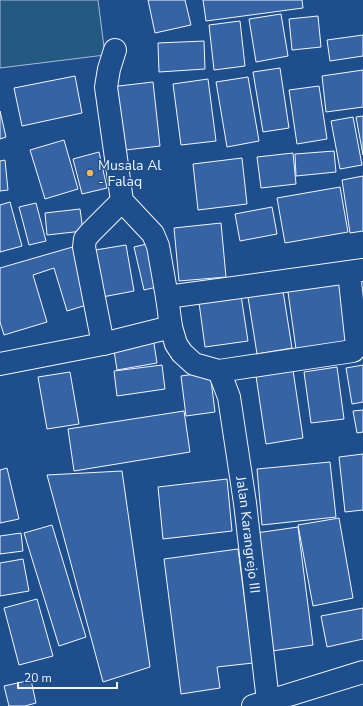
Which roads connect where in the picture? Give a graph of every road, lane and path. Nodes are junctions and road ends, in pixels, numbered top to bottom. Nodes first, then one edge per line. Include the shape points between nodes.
1 (116, 50) dead end
2 (122, 201) junction
3 (356, 271) edge
4 (167, 297) junction
5 (171, 327) junction
6 (103, 344) junction
7 (0, 364) edge
8 (218, 371) junction
9 (363, 672) edge
10 (260, 704) edge

1 - 2 street via 106,87
2 - 4 street via 153,234 158,246
2 - 6 street via 90,233 84,247
3 - 4 street
3 - 8 street via 357,346 353,351
4 - 5 street
5 - 6 street
5 - 8 street via 176,344 182,353 194,364
6 - 7 street
8 - 10 street, Jalan Karangrejo III via 229,397 245,503
9 - 10 street

